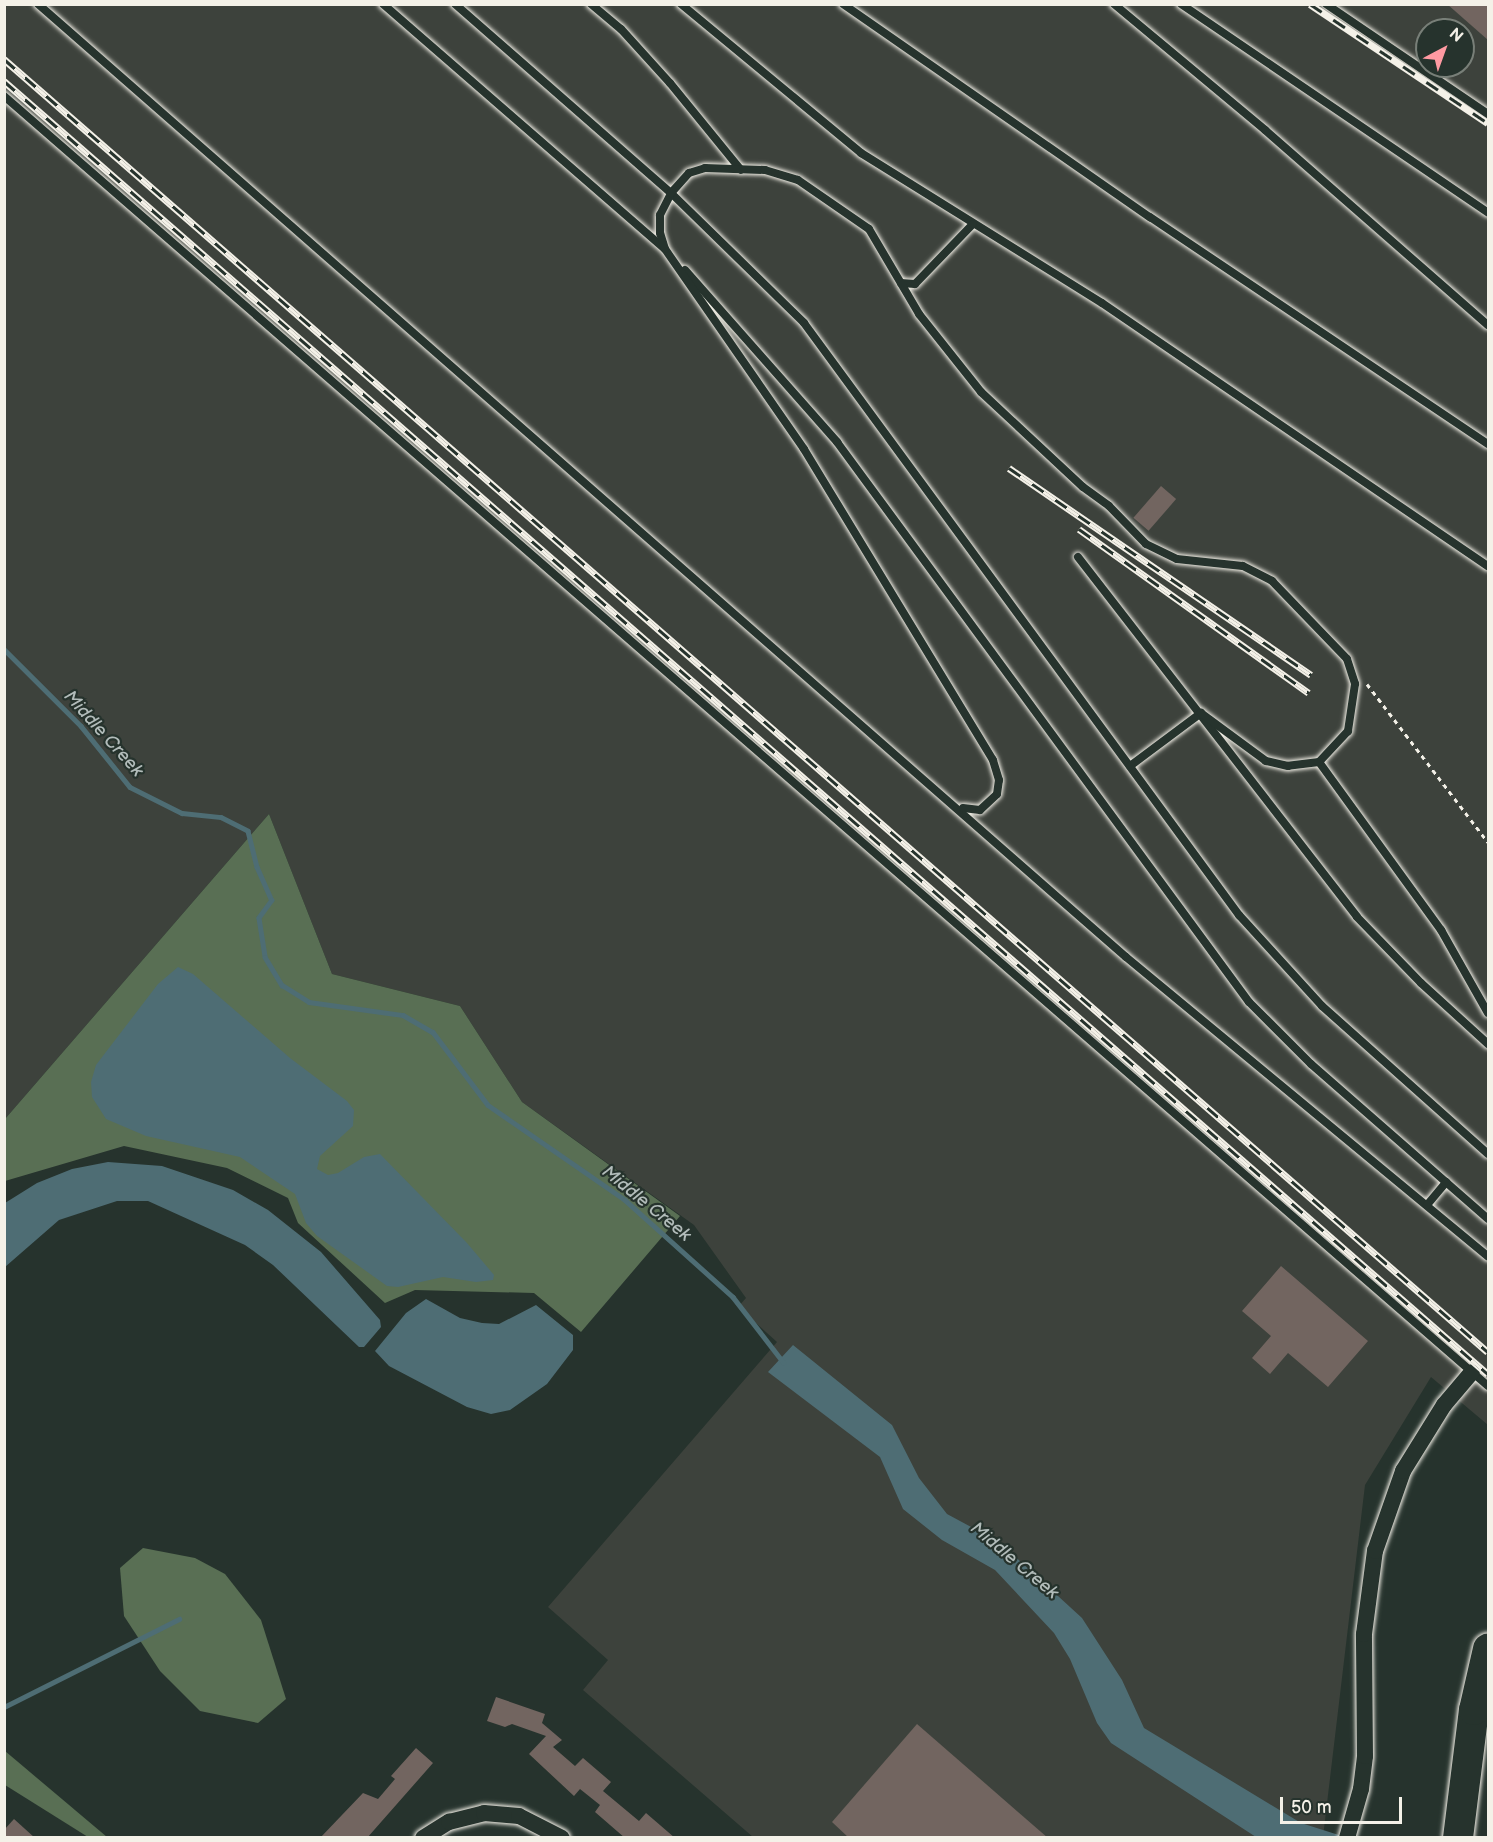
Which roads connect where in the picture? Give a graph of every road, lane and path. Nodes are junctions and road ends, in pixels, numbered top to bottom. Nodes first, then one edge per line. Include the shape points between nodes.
1 (38, 4) edge
2 (383, 4) edge
3 (454, 4) edge
4 (591, 4) edge
5 (681, 4) edge
6 (843, 4) edge
7 (1114, 4) edge
8 (1182, 4) edge
9 (1326, 4) edge
10 (4, 96) edge
11 (1488, 114) edge
12 (741, 170) junction
13 (671, 193) junction
14 (1488, 213) edge
15 (973, 224) junction
16 (665, 249) junction
17 (901, 283) junction
18 (1488, 325) edge
19 (1488, 444) edge
20 (1078, 557) dead end
21 (1488, 566) edge
22 (1347, 660) junction
23 (1201, 713) junction
24 (1319, 762) junction
25 (1130, 766) junction
26 (954, 804) junction
27 (1488, 842) edge
28 (1488, 1013) edge
29 (1488, 1044) edge
30 (1488, 1154) edge
31 (1446, 1182) junction
32 (1427, 1205) junction
33 (1488, 1219) edge
34 (1488, 1256) edge
35 (1472, 1372) junction
36 (1488, 1386) edge
37 (1488, 1649) edge
38 (423, 1838) edge
39 (562, 1838) edge
40 (1347, 1838) edge
41 (1458, 1838) edge

1 - 26 lane
2 - 16 lane
3 - 13 lane
4 - 12 lane via 621,29 670,83
5 - 15 lane via 830,130 896,177
6 - 19 lane
7 - 18 lane
8 - 14 lane
9 - 11 lane
10 - 35 lane
12 - 13 lane via 705,168 689,173
12 - 17 lane via 765,170 798,180 826,198 869,229
13 - 16 lane via 660,215
13 - 25 lane via 804,324
15 - 17 lane via 915,284
15 - 21 lane via 1102,303
16 - 26 lane via 804,449 993,760 999,780 991,804 971,812
16 - 31 lane via 737,324 837,442 1249,1002 1311,1064
17 - 22 lane via 947,354 981,392 1146,544 1177,559 1256,571 1272,581
20 - 23 lane
22 - 24 lane via 1355,684 1348,731
22 - 27 path
23 - 24 lane via 1266,761 1288,766
23 - 25 lane
23 - 29 lane via 1357,917
24 - 28 lane via 1441,930
25 - 30 lane via 1239,915 1283,966 1322,1006
26 - 32 lane via 1126,957
31 - 32 lane
31 - 33 lane
32 - 34 lane
35 - 36 lane
35 - 40 street via 1444,1405 1403,1471 1376,1551 1364,1634 1365,1756
37 - 41 highway via 1474,1710
38 - 39 street via 464,1817 505,1814 539,1823

